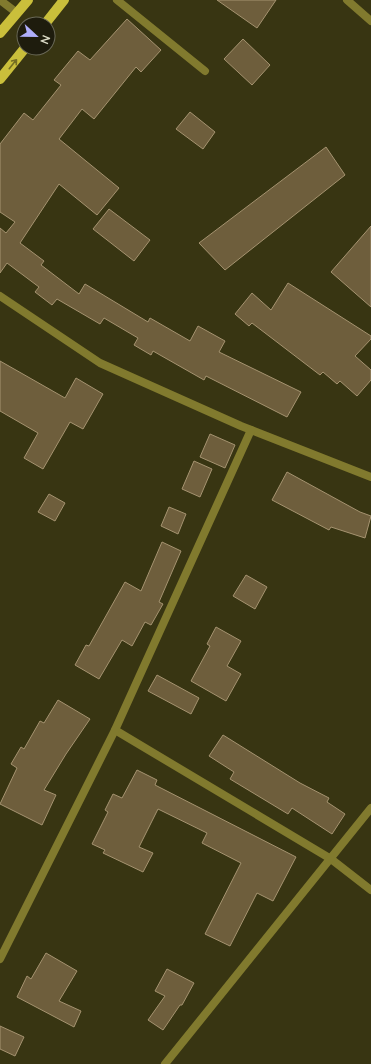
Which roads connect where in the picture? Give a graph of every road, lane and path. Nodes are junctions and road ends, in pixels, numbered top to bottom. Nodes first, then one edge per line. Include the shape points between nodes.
1 (0, 0) edge
2 (28, 0) edge
3 (64, 0) edge
4 (117, 0) edge
5 (347, 0) edge
6 (17, 13) junction
7 (51, 16) edge
8 (371, 21) edge
9 (0, 33) edge
10 (19, 56) edge
11 (205, 71) dead end
12 (0, 79) edge
13 (0, 296) edge
14 (251, 430) junction
15 (371, 477) edge
16 (115, 730) junction
17 (371, 808) edge
18 (331, 859) junction
19 (371, 890) edge
20 (0, 959) edge
21 (165, 1064) edge

1 - 6 street
2 - 6 main road
3 - 7 main road
4 - 11 street
5 - 8 street
6 - 9 main road
12 -> 10 main road
13 - 14 street via 100,363
14 - 15 street
14 - 16 street
16 - 18 street
16 - 20 street
17 - 18 street
18 - 19 street
18 - 21 street

